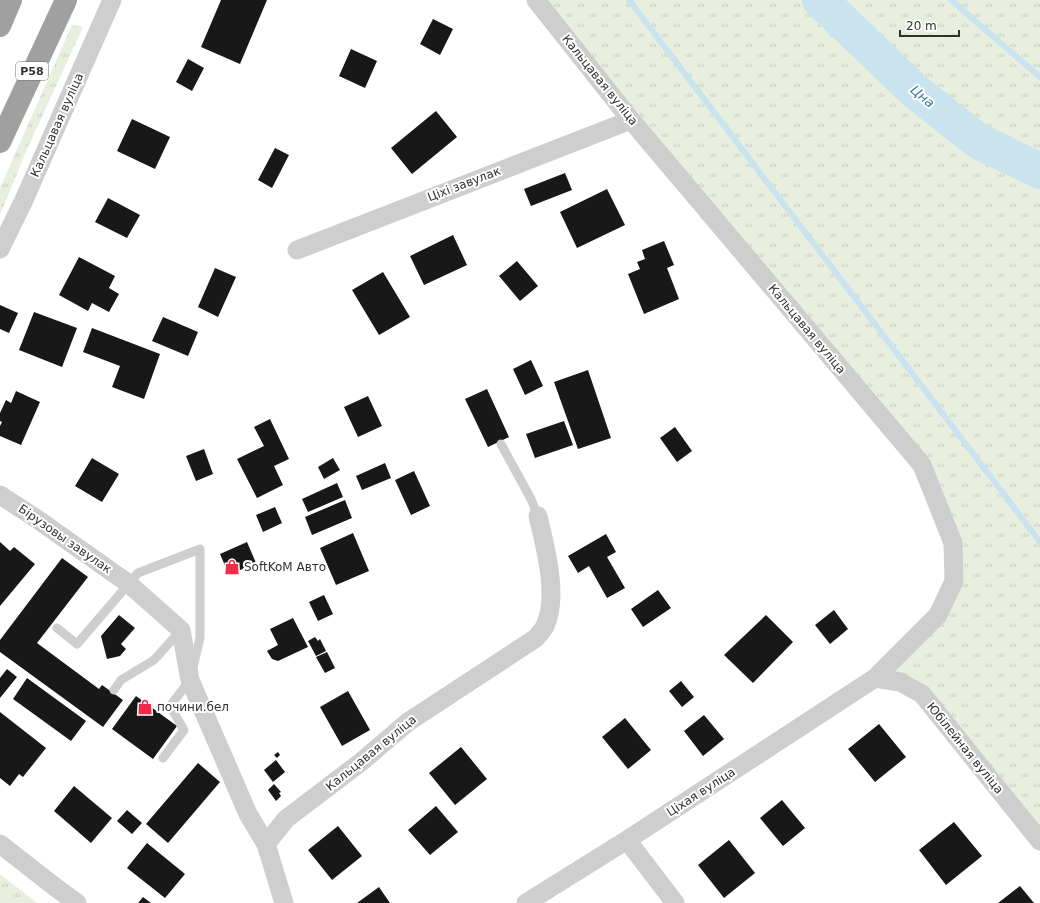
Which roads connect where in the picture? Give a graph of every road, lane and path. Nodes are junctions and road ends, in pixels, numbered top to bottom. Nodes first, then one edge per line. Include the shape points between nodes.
1 (11, 0) edge
2 (66, 0) edge
3 (112, 0) edge
4 (536, 0) edge
5 (0, 26) edge
6 (632, 120) junction
7 (0, 142) edge
8 (0, 249) edge
9 (297, 250) dead end
10 (501, 444) dead end
11 (0, 495) edge
12 (538, 516) joint
13 (129, 584) junction
14 (57, 628) dead end
15 (181, 630) junction
16 (875, 678) junction
17 (190, 680) junction
18 (114, 690) dead end
19 (163, 758) dead end
20 (627, 840) junction
21 (1040, 841) edge
22 (0, 844) edge
23 (266, 844) junction
24 (77, 903) edge
25 (284, 903) edge
26 (526, 903) edge
27 (675, 903) edge

1 - 5 highway
2 - 7 highway, Р58
3 - 8 street, Кальцавая вуліца
4 - 6 street, Кальцавая вуліца
6 - 9 street, Ціхі завулак
6 - 16 street, Кальцавая вуліца via 922,465 953,543 954,581 938,615
10 - 12 lane
11 - 13 street, Бірузовы завулак
12 - 23 street, Кальцавая вуліца via 551,584 550,612 545,627 536,638 408,722 361,762 286,818
13 - 14 lane via 77,644
13 - 15 street, Бірузовы завулак
13 - 17 lane via 138,574 200,549 200,638
15 - 17 street
15 - 18 lane via 154,660 121,680
16 - 20 street, Ціхая вуліца
16 - 21 street, Юбілейная вуліца via 900,682 922,694
17 - 19 lane via 170,706 184,730
17 - 23 street via 248,814
20 - 26 street, Ціхая вуліца
20 - 27 street
22 - 24 street
23 - 25 street

